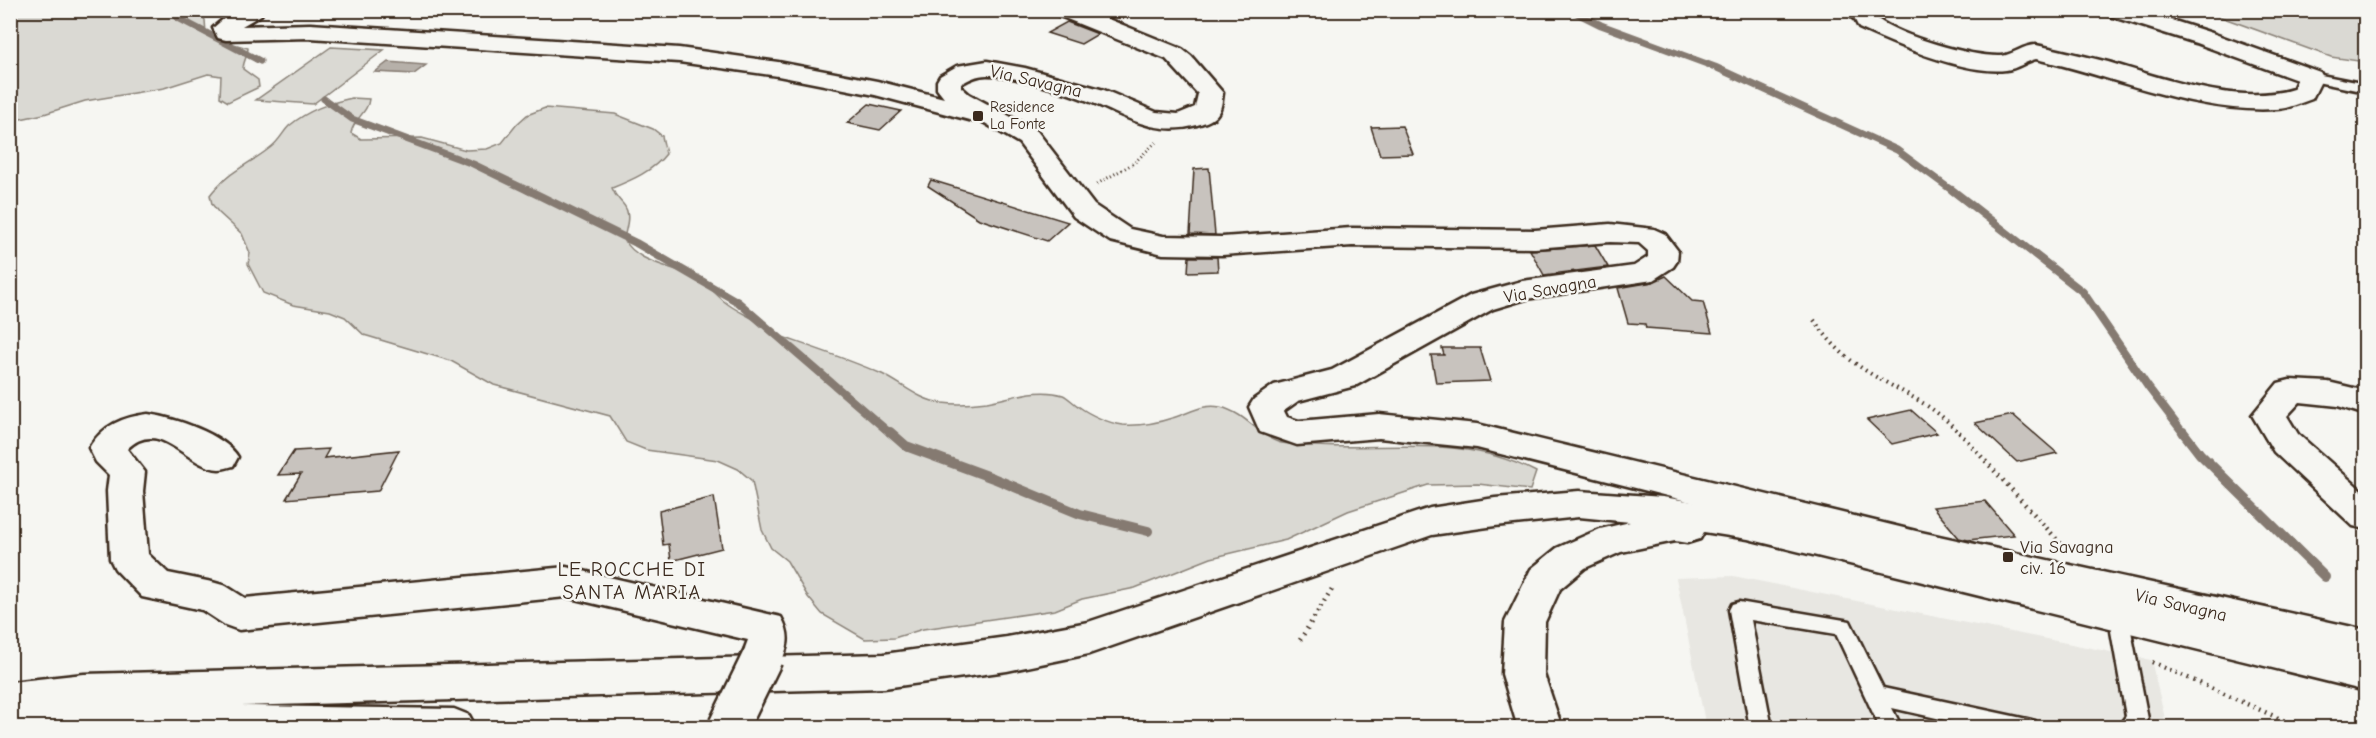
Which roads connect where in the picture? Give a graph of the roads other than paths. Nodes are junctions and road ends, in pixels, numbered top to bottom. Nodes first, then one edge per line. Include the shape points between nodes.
1 (253, 10) edge
2 (1065, 10) edge
3 (1854, 10) edge
4 (2115, 10) edge
5 (2311, 77) junction
6 (2366, 88) edge
7 (993, 118) junction
8 (2366, 404) edge
9 (220, 457) dead end
10 (2366, 516) edge
11 (2123, 640) junction
12 (2366, 647) edge
13 (2366, 674) edge
14 (2366, 692) edge
15 (1876, 696) junction
16 (10, 700) edge
17 (10, 720) edge
18 (454, 728) edge
19 (729, 728) edge
20 (1540, 728) edge
21 (1761, 728) edge
22 (1891, 728) edge
23 (2027, 728) edge
24 (2128, 728) edge

1 - 7 main road via 224,28 226,33 310,32 679,56 855,84
2 - 7 main road, Via Savagna via 1184,61 1211,93 1207,110 1179,122 1151,119 1095,95 987,68 965,71 949,81 948,89
3 - 5 main road via 1867,23 1908,43 1977,60 2005,64 2032,51 2223,97 2279,102 2303,94
4 - 5 main road
5 - 6 lane
7 - 12 main road, Via Savagna via 1028,137 1084,210 1120,235 1163,245 1610,233 1644,235 1655,240 1663,251 1662,261 1642,274 1522,290 1482,302 1343,378 1286,393 1266,407 1272,424 1297,433 1378,426 1477,436 1916,545
8 - 10 main road via 2314,390 2290,391 2269,416 2286,443
9 - 19 main road, bridge via 163,426 132,429 115,438 107,448 127,472 129,559 156,586 212,597 239,614 566,582 767,628 769,638 763,656
11 - 14 main road
11 - 20 main road via 1728,534 1675,527 1613,539 1571,558 1545,580 1525,622 1523,664
11 - 24 lane via 2137,719
13 - 16 main road via 1748,525 1579,504 1430,522 1089,638 884,671 84,692
15 - 21 lane via 1843,627 1739,610
15 - 22 lane
15 - 23 lane
17 - 18 main road

